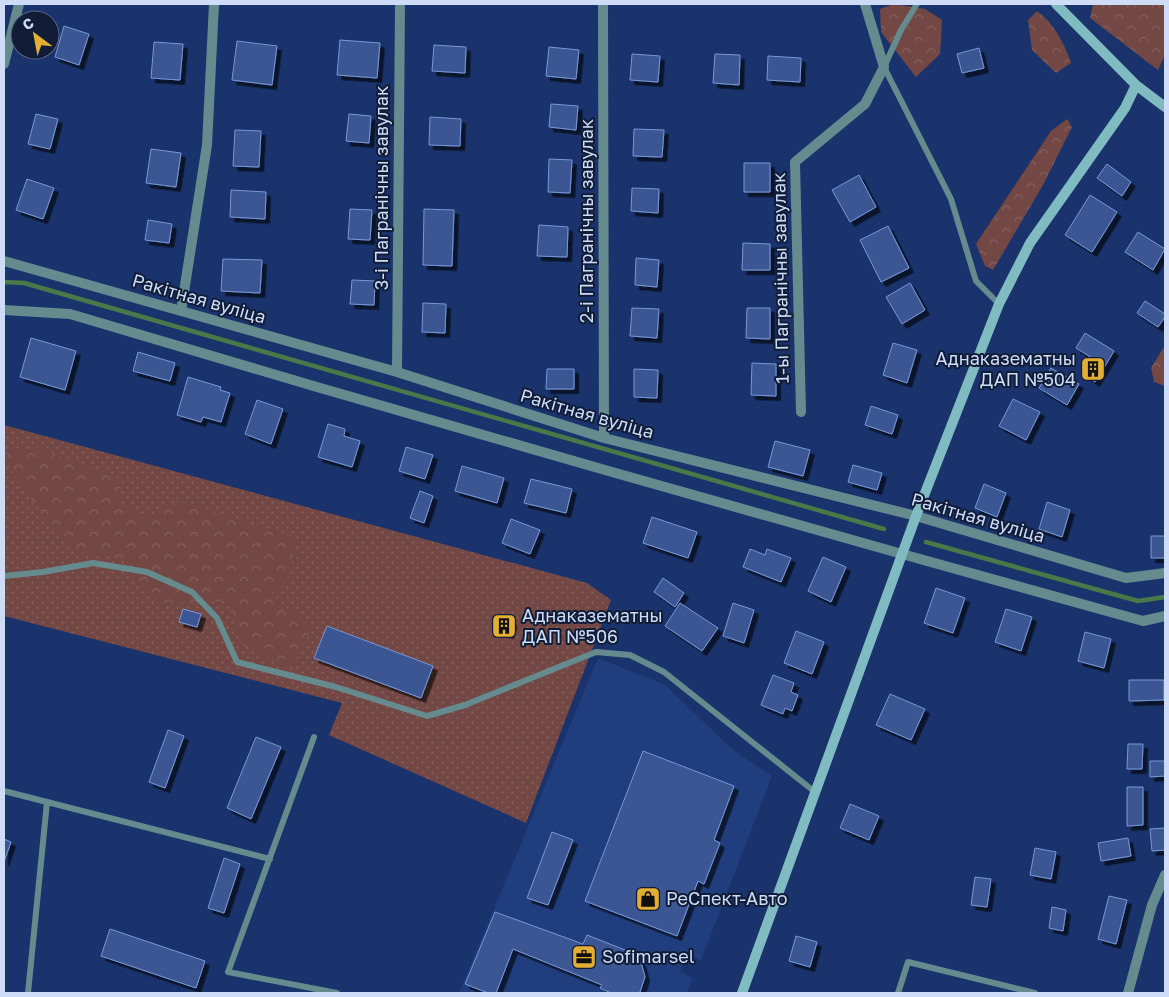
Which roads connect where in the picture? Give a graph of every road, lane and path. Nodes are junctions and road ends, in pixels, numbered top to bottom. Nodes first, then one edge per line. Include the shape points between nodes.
1 (19, 4) edge
2 (214, 4) edge
3 (400, 4) edge
4 (603, 4) edge
5 (865, 4) edge
6 (917, 4) edge
7 (1056, 4) edge
8 (4, 64) edge
9 (884, 66) junction
10 (1136, 86) junction
11 (1165, 106) edge
12 (4, 261) edge
13 (998, 304) junction
14 (4, 310) edge
15 (180, 311) junction
16 (397, 372) junction
17 (801, 412) dead end
18 (604, 438) junction
19 (916, 516) junction
20 (902, 554) junction
21 (1165, 573) edge
22 (4, 576) edge
23 (1165, 616) edge
24 (314, 736) dead end
25 (4, 791) edge
26 (815, 792) junction
27 (47, 802) junction
28 (270, 859) junction
29 (1165, 875) edge
30 (28, 993) edge
31 (338, 993) edge
32 (742, 993) edge
33 (898, 993) edge
34 (1035, 993) edge
35 (1128, 993) edge

1 - 8 street
2 - 15 street via 208,145
3 - 16 street, 3-і Пагранічны завулак
4 - 18 street, 2-і Пагранічны завулак
5 - 9 street
6 - 9 lane
7 - 10 street
9 - 13 lane via 951,199 976,281
9 - 17 street, 1-ы Пагранічны завулак via 865,104 795,162
10 - 11 street
10 - 13 street via 1125,108 1030,244
12 - 15 street, Ракітная вуліца
13 - 19 street
14 - 20 street via 70,314
15 - 16 street, Ракітная вуліца
16 - 18 street, Ракітная вуліца
18 - 19 street, Ракітная вуліца
19 - 20 street
19 - 21 street, Ракітная вуліца via 1126,578
20 - 23 street via 1143,621
20 - 26 street
22 - 26 lane via 93,563 146,572 192,592 217,618 237,662 336,687 427,716 465,705 596,652 630,655 664,672
24 - 28 lane
25 - 27 lane
26 - 32 street
27 - 28 lane
27 - 30 lane
28 - 31 lane via 228,972
29 - 35 street via 1152,905
33 - 34 lane via 908,962

